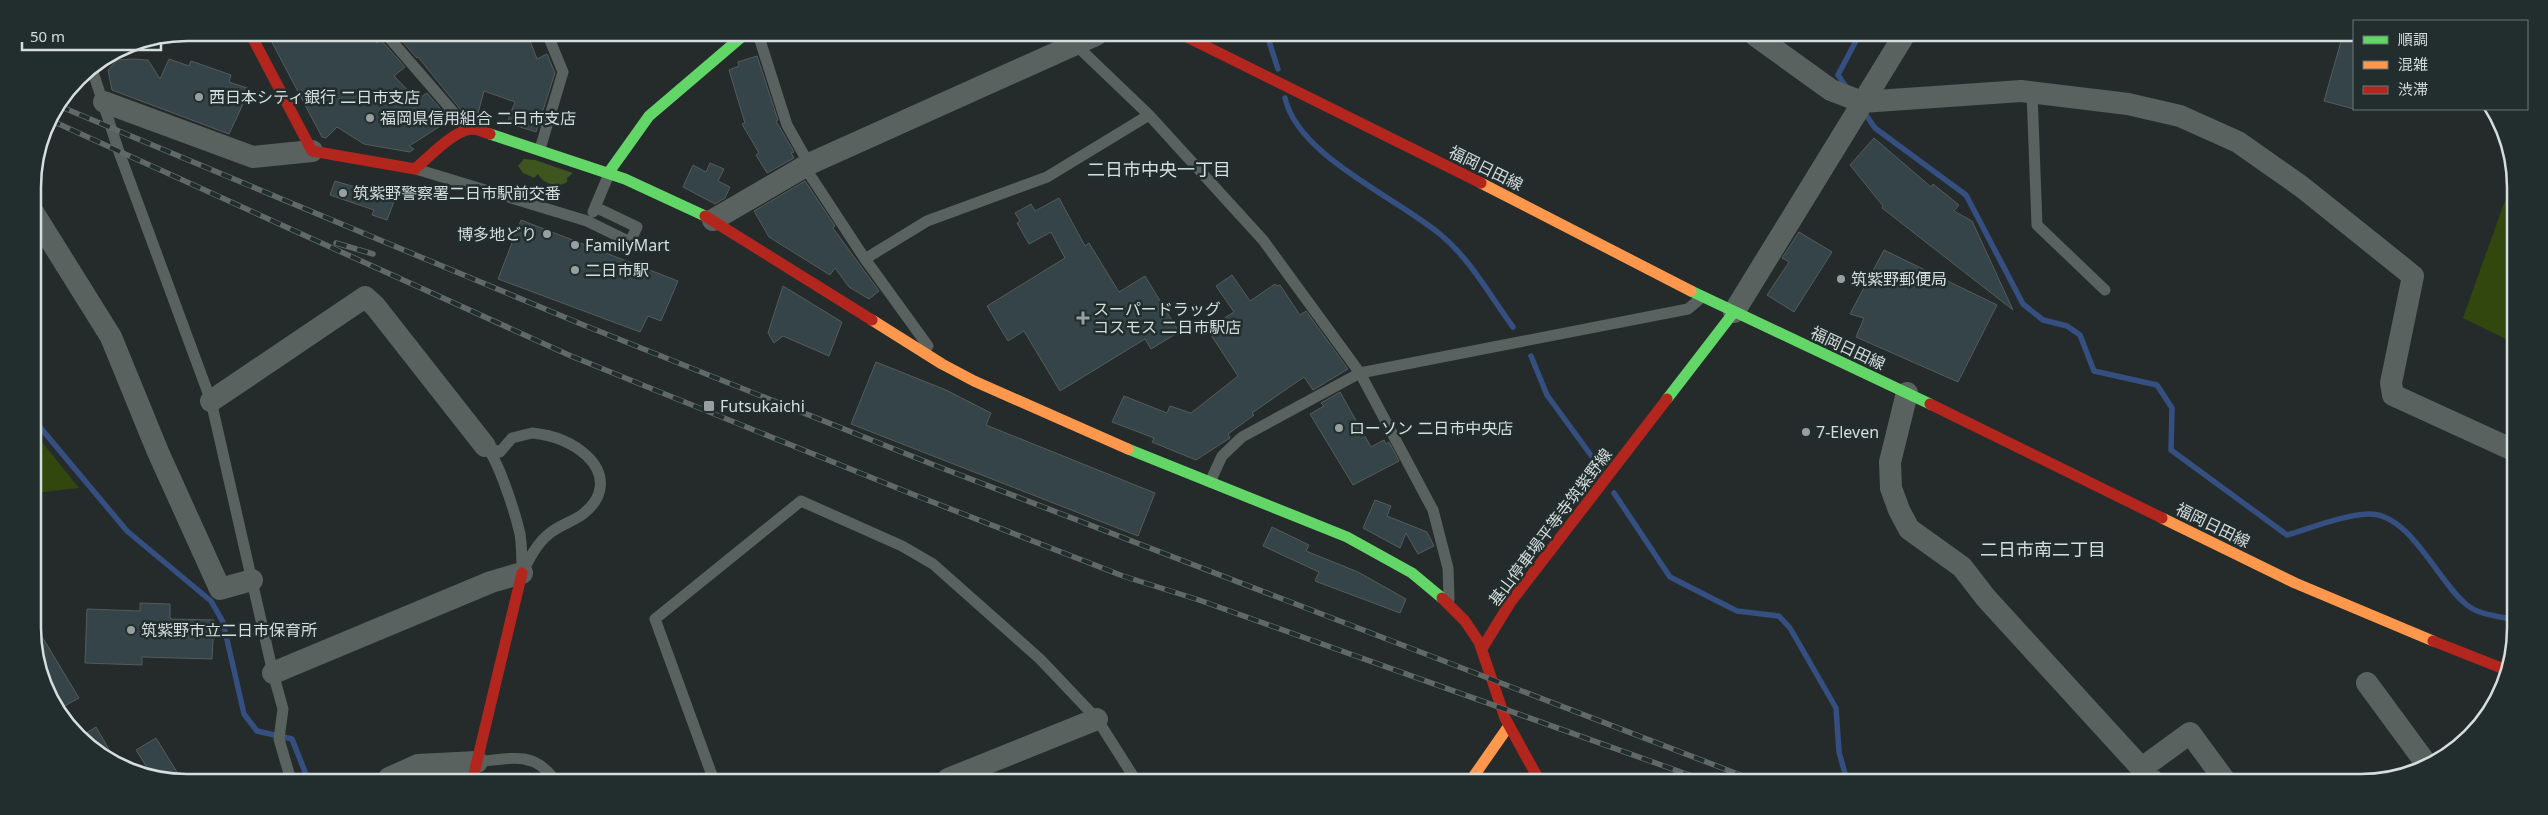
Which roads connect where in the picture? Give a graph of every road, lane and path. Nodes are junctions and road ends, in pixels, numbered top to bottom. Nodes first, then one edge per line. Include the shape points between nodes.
1 (254, 41) edge
2 (392, 41) edge
3 (550, 41) edge
4 (737, 41) edge
5 (760, 41) edge
6 (1084, 41) edge
7 (1087, 41) edge
8 (1195, 41) edge
9 (1763, 41) edge
10 (1901, 41) edge
11 (94, 75) edge
12 (2032, 92) junction
13 (104, 102) junction
14 (1862, 102) junction
15 (1149, 115) junction
16 (468, 130) junction
17 (540, 149) junction
18 (312, 151) junction
19 (807, 165) junction
20 (415, 169) junction
21 (609, 172) junction
22 (595, 207) junction
23 (713, 220) junction
24 (587, 221) junction
25 (42, 226) edge
26 (865, 259) junction
27 (2105, 290) dead end
28 (1702, 298) junction
29 (1734, 312) junction
30 (942, 364) junction
31 (1360, 373) junction
32 (1907, 393) junction
33 (211, 401) junction
34 (485, 446) junction
35 (2507, 447) edge
36 (1210, 482) junction
37 (522, 573) junction
38 (252, 580) junction
39 (1450, 604) junction
40 (1483, 647) junction
41 (2501, 668) edge
42 (273, 673) junction
43 (2368, 684) dead end
44 (1098, 719) junction
45 (1508, 727) junction
46 (2423, 759) edge
47 (475, 770) edge
48 (1476, 773) edge
49 (1535, 773) edge
50 (2146, 773) edge
51 (2150, 773) edge
52 (2219, 773) edge
53 (289, 774) edge
54 (398, 774) edge
55 (549, 774) edge
56 (711, 774) edge
57 (961, 774) edge
58 (1132, 774) edge

1 - 18 main road
2 - 16 lane
3 - 17 lane via 563,72
4 - 21 main road via 650,116
5 - 19 lane via 787,125
6 - 19 street
7 - 15 lane
8 - 28 main road, 福岡日田線 via 1598,242
9 - 14 street via 1831,90
10 - 14 street
11 - 13 lane
12 - 14 street via 2021,90
12 - 27 lane via 2037,225
12 - 35 street via 2128,104 2180,116 2238,142 2302,187 2413,276 2391,383 2393,395
13 - 18 street via 253,157
13 - 33 lane via 119,152
14 - 29 street
15 - 26 lane via 1047,177 927,221
15 - 31 lane via 1263,240
16 - 17 main road
16 - 20 main road
17 - 21 main road
18 - 20 main road
19 - 23 street
19 - 26 lane
20 - 24 lane
21 - 22 lane
21 - 23 main road via 678,201
22 - 24 lane
22 - 24 lane via 637,227 630,242
23 - 30 main road
25 - 38 street via 111,337 158,452 220,589
26 - 30 lane
28 - 29 main road, 福岡日田線
28 - 31 lane via 1688,309
29 - 32 main road, 福岡日田線
29 - 40 main road, 基山停車場平等寺筑紫野線 via 1510,603
30 - 36 main road via 1005,396
31 - 36 lane via 1242,437 1222,456
31 - 39 lane via 1433,510 1448,568
32 - 41 main road, 福岡日田線 via 2294,583 2397,628
32 - 50 street via 1890,462 1891,488 1909,529 1962,567 1986,598
33 - 34 street via 365,297
33 - 38 lane
34 - 37 lane via 494,459 515,517 520,536
34 - 37 lane via 500,452 512,438 532,433 550,434 584,453 600,471 597,498 584,513 545,538
36 - 39 main road via 1304,519 1380,555 1411,571
37 - 42 street via 491,582
37 - 47 main road
38 - 42 lane
39 - 40 main road
40 - 45 main road
42 - 53 lane via 284,709 279,739
43 - 46 street
44 - 56 lane via 1040,658 933,564 902,546 802,501 654,619
44 - 57 street
44 - 58 lane
45 - 48 main road
45 - 49 main road
47 - 54 street via 418,765
47 - 55 lane via 524,758 538,764
51 - 52 street via 2190,733

